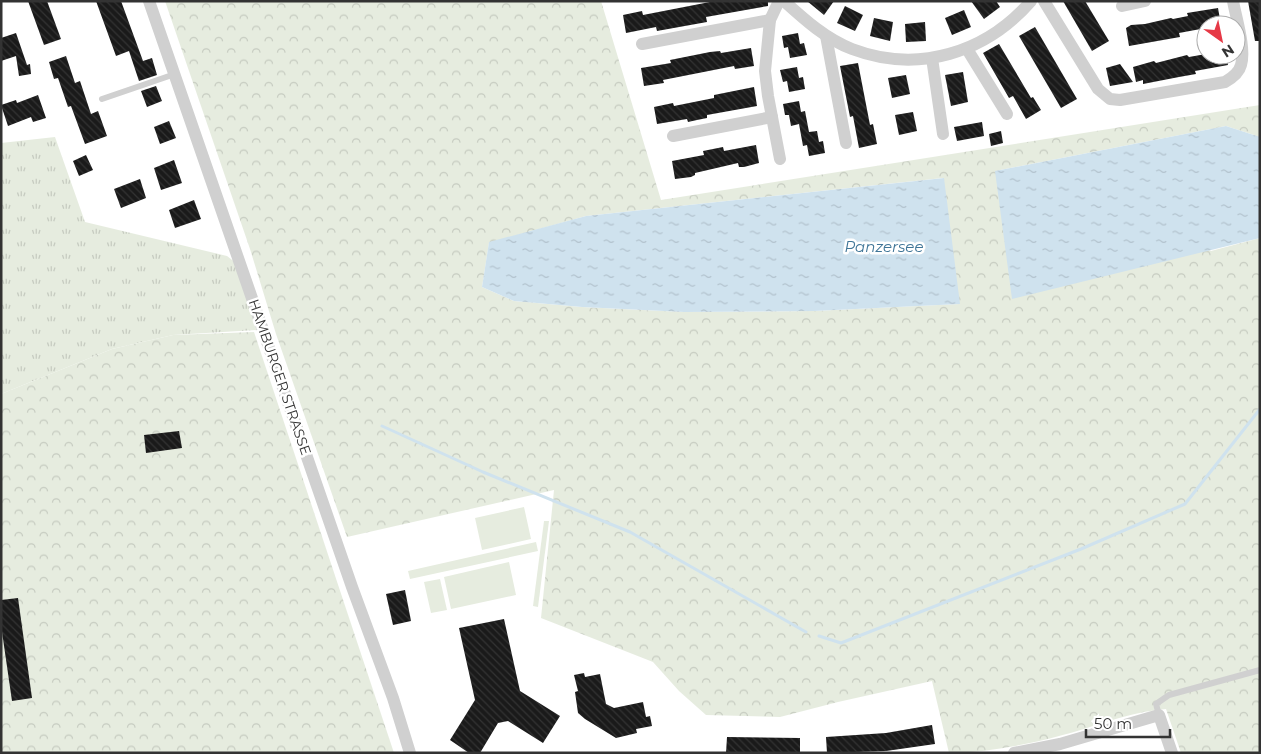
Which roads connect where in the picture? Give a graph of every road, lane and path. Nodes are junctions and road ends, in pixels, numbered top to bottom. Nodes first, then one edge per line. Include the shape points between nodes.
1 (149, 1) edge
2 (778, 1) edge
3 (784, 1) edge
4 (1031, 1) edge
5 (1044, 1) edge
6 (1145, 1) edge
7 (1233, 1) edge
8 (1122, 6) dead end
9 (770, 20) junction
10 (826, 36) junction
11 (642, 44) dead end
12 (967, 49) junction
13 (932, 58) junction
14 (175, 74) junction
15 (102, 99) dead end
16 (1007, 114) dead end
17 (772, 117) junction
18 (943, 134) dead end
19 (673, 136) dead end
20 (846, 143) dead end
21 (780, 159) dead end
22 (1260, 670) edge
23 (1159, 715) junction
24 (410, 753) edge
25 (1014, 753) edge
26 (1172, 753) edge

1 - 14 street, HAMBURGER STRASSE
2 - 9 street
3 - 10 street
4 - 12 street via 1003,28
5 - 7 street via 1098,89 1110,99 1120,100 1225,82 1232,78 1241,67 1243,57
6 - 8 street
9 - 11 street
9 - 17 street via 765,71
10 - 13 street via 876,57 901,60
10 - 20 street
12 - 13 street
12 - 16 street
13 - 18 street
14 - 15 lane
14 - 24 street, HAMBURGER STRASSE
17 - 19 street
17 - 21 street
22 - 23 lane via 1169,695 1156,704
23 - 25 street via 1060,744
23 - 26 street

